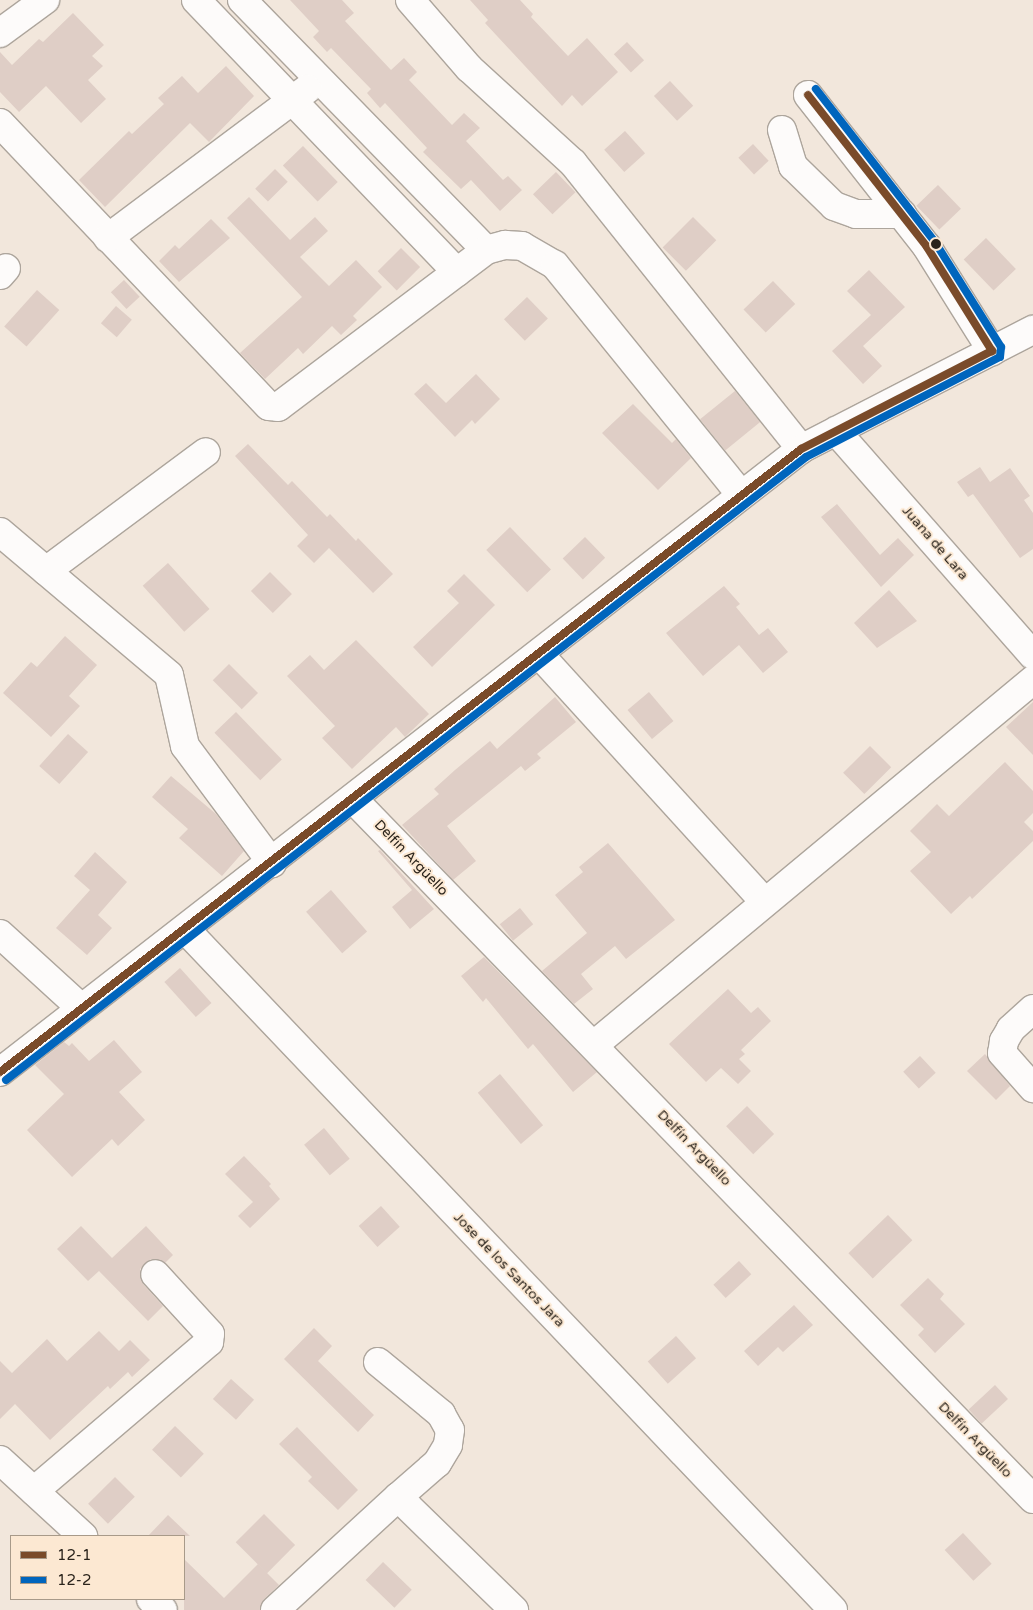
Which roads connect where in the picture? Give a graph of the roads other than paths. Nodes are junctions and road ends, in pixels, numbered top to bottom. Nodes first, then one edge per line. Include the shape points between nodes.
1 (45, 0) edge
2 (196, 0) edge
3 (242, 0) edge
4 (410, 0) edge
5 (0, 33) edge
6 (320, 81) junction
7 (808, 95) dead end
8 (292, 100) junction
9 (0, 123) edge
10 (782, 130) dead end
11 (902, 214) junction
12 (108, 238) junction
13 (486, 250) junction
14 (457, 272) junction
15 (1033, 330) edge
16 (992, 351) junction
17 (836, 431) junction
18 (801, 449) junction
19 (206, 452) dead end
20 (741, 495) junction
21 (0, 532) edge
22 (46, 571) junction
23 (539, 654) junction
24 (1033, 655) edge
25 (1033, 680) edge
26 (353, 799) junction
27 (272, 863) junction
28 (764, 902) junction
29 (186, 930) junction
30 (0, 934) edge
31 (81, 1008) junction
32 (1033, 1009) edge
33 (594, 1045) junction
34 (0, 1072) edge
35 (1033, 1088) edge
36 (155, 1274) dead end
37 (378, 1362) dead end
38 (0, 1460) edge
39 (34, 1491) junction
40 (398, 1497) junction
41 (1033, 1499) edge
42 (82, 1535) edge
43 (151, 1600) edge
44 (163, 1610) edge
45 (275, 1610) edge
46 (514, 1610) edge
47 (833, 1610) edge

1 - 5 street
2 - 8 street
3 - 6 street
4 - 18 street via 469,68 573,163
6 - 8 street
6 - 13 street
7 - 11 street
8 - 12 street
8 - 14 street
9 - 12 street
10 - 11 street via 793,166 834,206 856,214
11 - 16 street via 936,260
12 - 14 street via 269,406 278,407
13 - 14 street
13 - 20 street via 505,245 522,246 555,266
15 - 16 street
16 - 17 street
17 - 18 street
17 - 24 street, Juana de Lara
18 - 20 street
19 - 22 street
20 - 23 street
21 - 22 street
22 - 27 street via 169,675 185,746
23 - 26 street
23 - 28 street
25 - 28 street
26 - 27 street
26 - 33 street, Delfín Argüello
27 - 29 street
28 - 33 street
29 - 31 street
29 - 47 street, Jose de los Santos Jara
30 - 31 street
31 - 34 street
32 - 35 street via 1011,1029 1004,1040 1002,1053
33 - 41 street, Delfín Argüello
36 - 39 street via 210,1334 210,1342
37 - 40 street via 441,1414 450,1430 448,1445 437,1463
38 - 39 street
39 - 42 street
40 - 45 street
40 - 46 street
43 - 44 street

